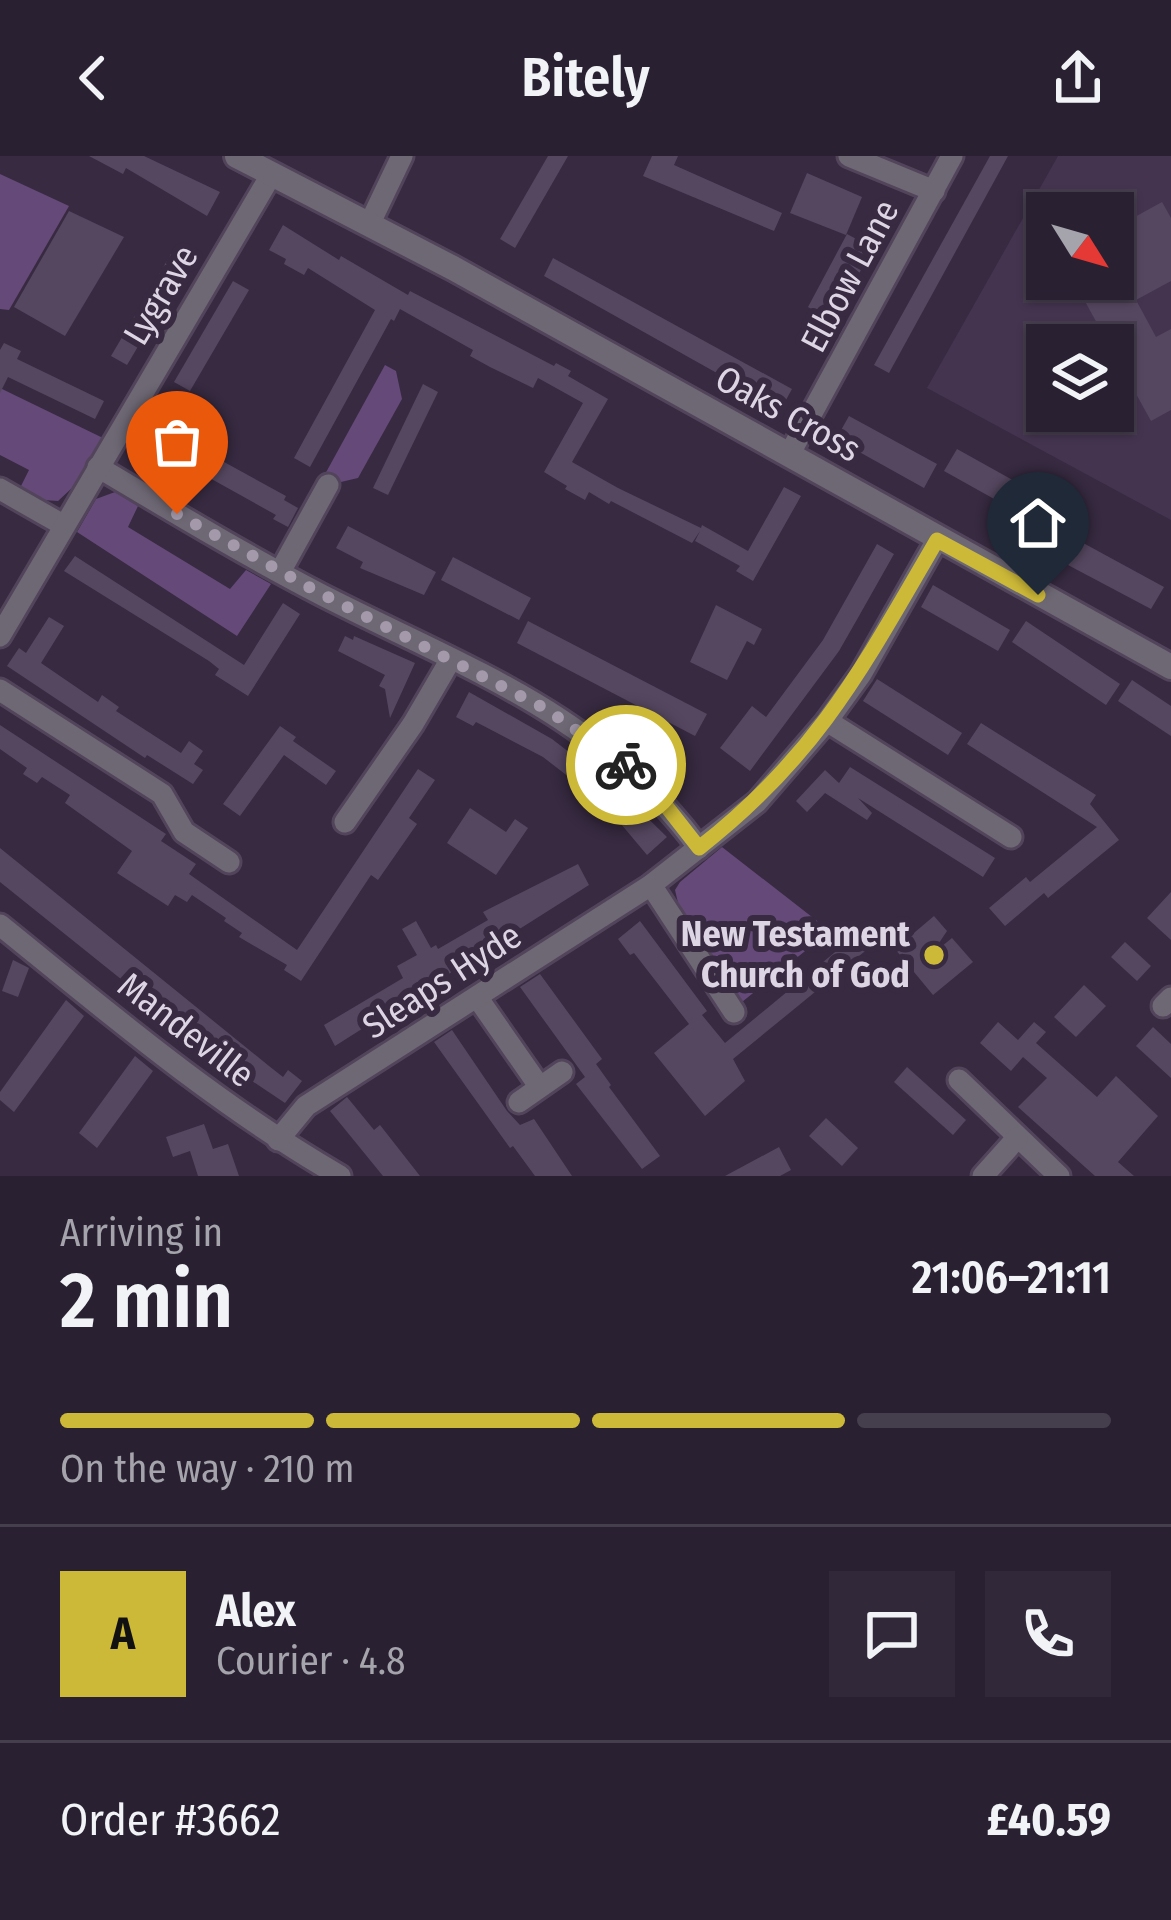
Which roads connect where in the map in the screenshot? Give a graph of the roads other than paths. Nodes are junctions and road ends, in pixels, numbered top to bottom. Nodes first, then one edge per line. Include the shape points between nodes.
1 (237, 156) edge
2 (402, 156) edge
3 (849, 156) edge
4 (952, 156) edge
5 (271, 175) junction
6 (934, 190) junction
7 (369, 224) junction
8 (789, 455) junction
9 (98, 467) junction
10 (328, 485) dead end
11 (0, 489) edge
12 (63, 525) junction
13 (937, 540) junction
14 (280, 572) junction
15 (0, 636) edge
16 (451, 659) junction
17 (1171, 667) edge
18 (0, 689) edge
19 (827, 721) junction
20 (346, 822) dead end
21 (1011, 837) dead end
22 (699, 848) junction
23 (229, 862) dead end
24 (651, 885) junction
25 (0, 926) edge
26 (477, 997) junction
27 (734, 1012) dead end
28 (562, 1072) dead end
29 (959, 1080) dead end
30 (539, 1086) junction
31 (520, 1102) dead end
32 (1017, 1138) junction
33 (278, 1140) junction
34 (340, 1176) edge
35 (983, 1176) edge
36 (1059, 1176) edge

1 - 5 street, Oaks Cross
2 - 7 street
3 - 6 street, Elbow Lane
4 - 6 street, Elbow Lane
5 - 7 street, Oaks Cross
5 - 9 street, Lygrave
6 - 8 street, Elbow Lane
7 - 8 street, Oaks Cross
8 - 13 street, Oaks Cross
9 - 12 street, Lygrave
9 - 14 street
10 - 14 street
11 - 12 street
12 - 15 street, Lygrave
13 - 17 street, Oaks Cross
13 - 19 street, Sleaps Hyde
14 - 16 street
16 - 20 street
16 - 22 street via 602,745
18 - 23 street via 162,794 184,832
19 - 21 street
19 - 22 street, Sleaps Hyde via 757,802
22 - 24 street, Sleaps Hyde
24 - 26 street, Sleaps Hyde
24 - 27 street
25 - 33 street, Mandeville
26 - 30 street
26 - 33 street, Sleaps Hyde via 305,1106
28 - 30 street
29 - 32 street
30 - 31 street
32 - 35 street
32 - 36 street
33 - 34 street, Mandeville

